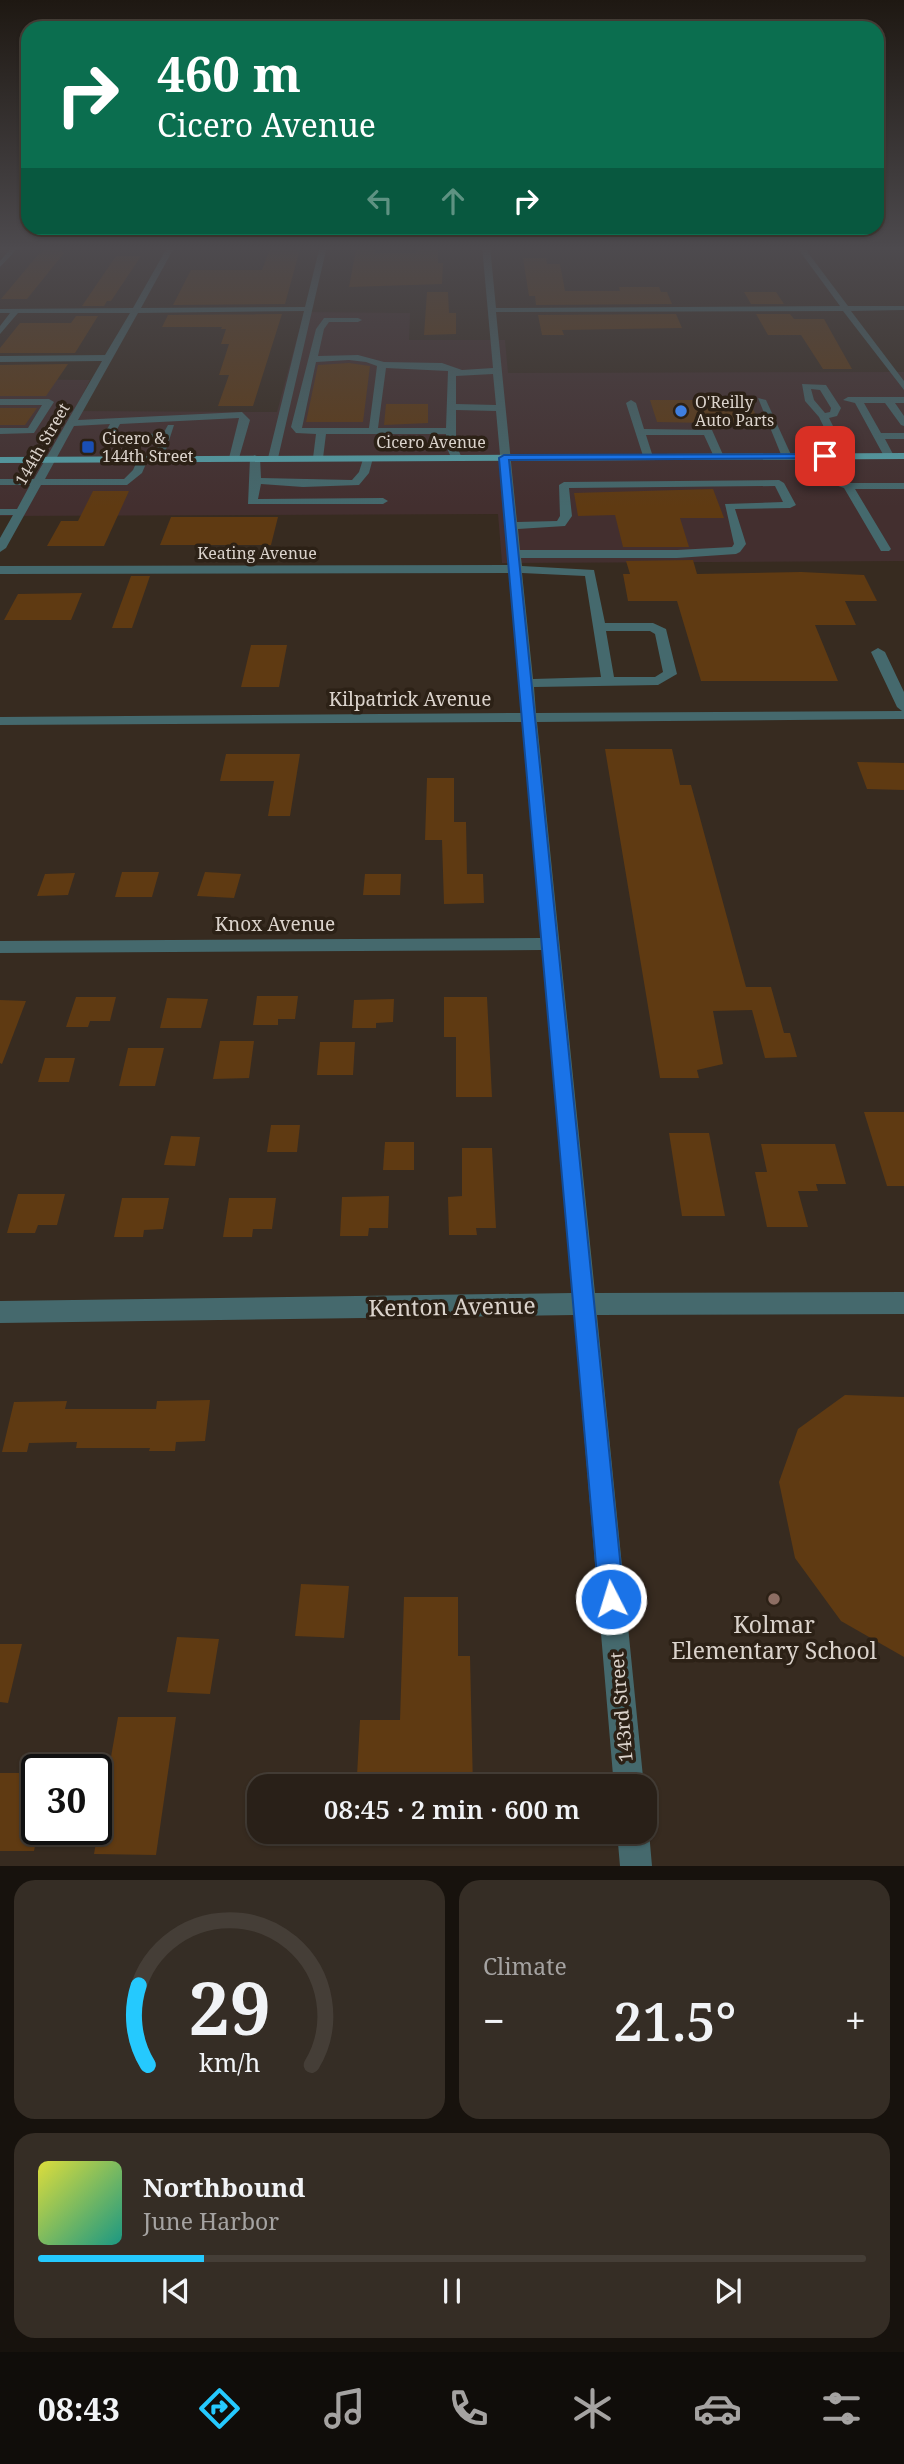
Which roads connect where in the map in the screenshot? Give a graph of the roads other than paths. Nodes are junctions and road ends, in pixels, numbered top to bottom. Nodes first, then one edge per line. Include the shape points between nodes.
1 (123, 333) edge
2 (303, 333) edge
3 (319, 333) edge
4 (493, 333) edge
5 (864, 333) edge
6 (109, 358) junction
7 (0, 359) edge
8 (313, 359) junction
9 (382, 365) junction
10 (458, 371) junction
11 (496, 371) junction
12 (904, 387) edge
13 (761, 400) dead end
14 (888, 400) junction
15 (904, 400) edge
16 (0, 402) edge
17 (631, 403) dead end
18 (451, 407) junction
19 (499, 408) junction
20 (823, 416) dead end
21 (175, 417) junction
22 (116, 422) junction
23 (73, 423) junction
24 (904, 423) edge
25 (0, 431) edge
26 (451, 431) junction
27 (321, 432) junction
28 (373, 432) junction
29 (640, 432) junction
30 (878, 436) junction
31 (904, 436) edge
32 (167, 437) junction
33 (808, 456) junction
34 (843, 456) junction
35 (889, 456) junction
36 (904, 456) edge
37 (648, 457) junction
38 (719, 457) junction
39 (787, 457) junction
40 (234, 458) junction
41 (255, 458) junction
42 (272, 458) junction
43 (317, 458) junction
44 (368, 458) junction
45 (457, 458) junction
46 (504, 458) junction
47 (52, 459) junction
48 (143, 459) junction
49 (158, 459) junction
50 (0, 460) edge
51 (15, 460) junction
52 (256, 481) junction
53 (2, 482) edge
54 (39, 482) junction
55 (719, 483) junction
56 (904, 485) edge
57 (848, 486) junction
58 (383, 502) dead end
59 (729, 506) junction
60 (0, 512) edge
61 (21, 512) junction
62 (510, 526) junction
63 (0, 548) edge
64 (885, 549) dead end
65 (514, 561) junction
66 (0, 570) edge
67 (599, 627) junction
68 (878, 652) dead end
69 (608, 681) junction
70 (525, 683) junction
71 (904, 706) edge
72 (904, 715) edge
73 (528, 718) junction
74 (0, 721) edge
75 (550, 944) junction
76 (0, 947) edge
77 (904, 1303) edge
78 (583, 1304) junction
79 (0, 1312) edge
80 (628, 1774) edge
81 (634, 1844) edge
82 (636, 1866) edge

1 - 6 street, 144th Street
2 - 42 street
3 - 8 street
4 - 11 street, 143rd Street
5 - 12 street
6 - 7 street
6 - 23 street, 144th Street
8 - 9 street via 366,359
8 - 27 street via 296,427
9 - 10 street via 442,366
9 - 28 street
10 - 11 street
10 - 18 street via 451,373
11 - 19 street, 143rd Street
13 - 39 street
14 - 15 street
14 - 24 street
14 - 30 street via 853,400
16 - 25 street via 49,402 31,431
17 - 29 street
18 - 19 street
18 - 26 street
19 - 46 street, 143rd Street
20 - 34 street
21 - 22 street
21 - 32 street
21 - 40 street via 242,415 244,428
22 - 23 street
22 - 32 street via 108,436
23 - 47 street, 144th Street
26 - 28 street
26 - 45 street
27 - 28 street
27 - 43 street
29 - 37 street
29 - 38 street via 708,432
30 - 31 street
30 - 35 street
32 - 49 street
33 - 34 main road, Cicero Avenue
33 - 39 main road, Cicero Avenue
33 - 57 street via 825,478
34 - 35 main road, Cicero Avenue
35 - 36 main road, Cicero Avenue
37 - 38 main road, Cicero Avenue
37 - 46 main road, Cicero Avenue
38 - 39 main road, Cicero Avenue
40 - 41 main road, Cicero Avenue
40 - 49 main road, Cicero Avenue
41 - 42 main road, Cicero Avenue
41 - 52 street
42 - 43 main road, Cicero Avenue
43 - 44 main road, Cicero Avenue
44 - 45 main road, Cicero Avenue
44 - 52 street via 355,483
45 - 46 main road, Cicero Avenue
46 - 62 street, 143rd Street
47 - 48 main road, Cicero Avenue
47 - 51 main road, Cicero Avenue
47 - 54 street, 144th Street
48 - 49 main road, Cicero Avenue
48 - 54 street via 127,482
50 - 51 main road, Cicero Avenue
51 - 53 street
52 - 58 street via 253,502
53 - 54 street
54 - 61 street, 144th Street
55 - 59 street
55 - 59 street via 779,483 790,505
55 - 62 street via 564,485 566,516 561,524
56 - 57 street
57 - 64 street
59 - 65 street via 740,544 736,550
60 - 61 street
61 - 63 street, 144th Street
62 - 65 street, 143rd Street
65 - 66 street, Keating Avenue
65 - 67 street via 590,573
65 - 70 street, 143rd Street
67 - 69 street
67 - 69 street via 653,627 661,632 668,654 670,674 658,681
68 - 71 street
69 - 70 street
70 - 73 street, 143rd Street
72 - 73 street, Kilpatrick Avenue
73 - 74 street, Kilpatrick Avenue
73 - 75 street, 143rd Street
75 - 76 street, Knox Avenue
75 - 78 street, 143rd Street
77 - 78 street, Kenton Avenue
78 - 79 street, Kenton Avenue
78 - 80 street, 143rd Street
81 - 82 street

